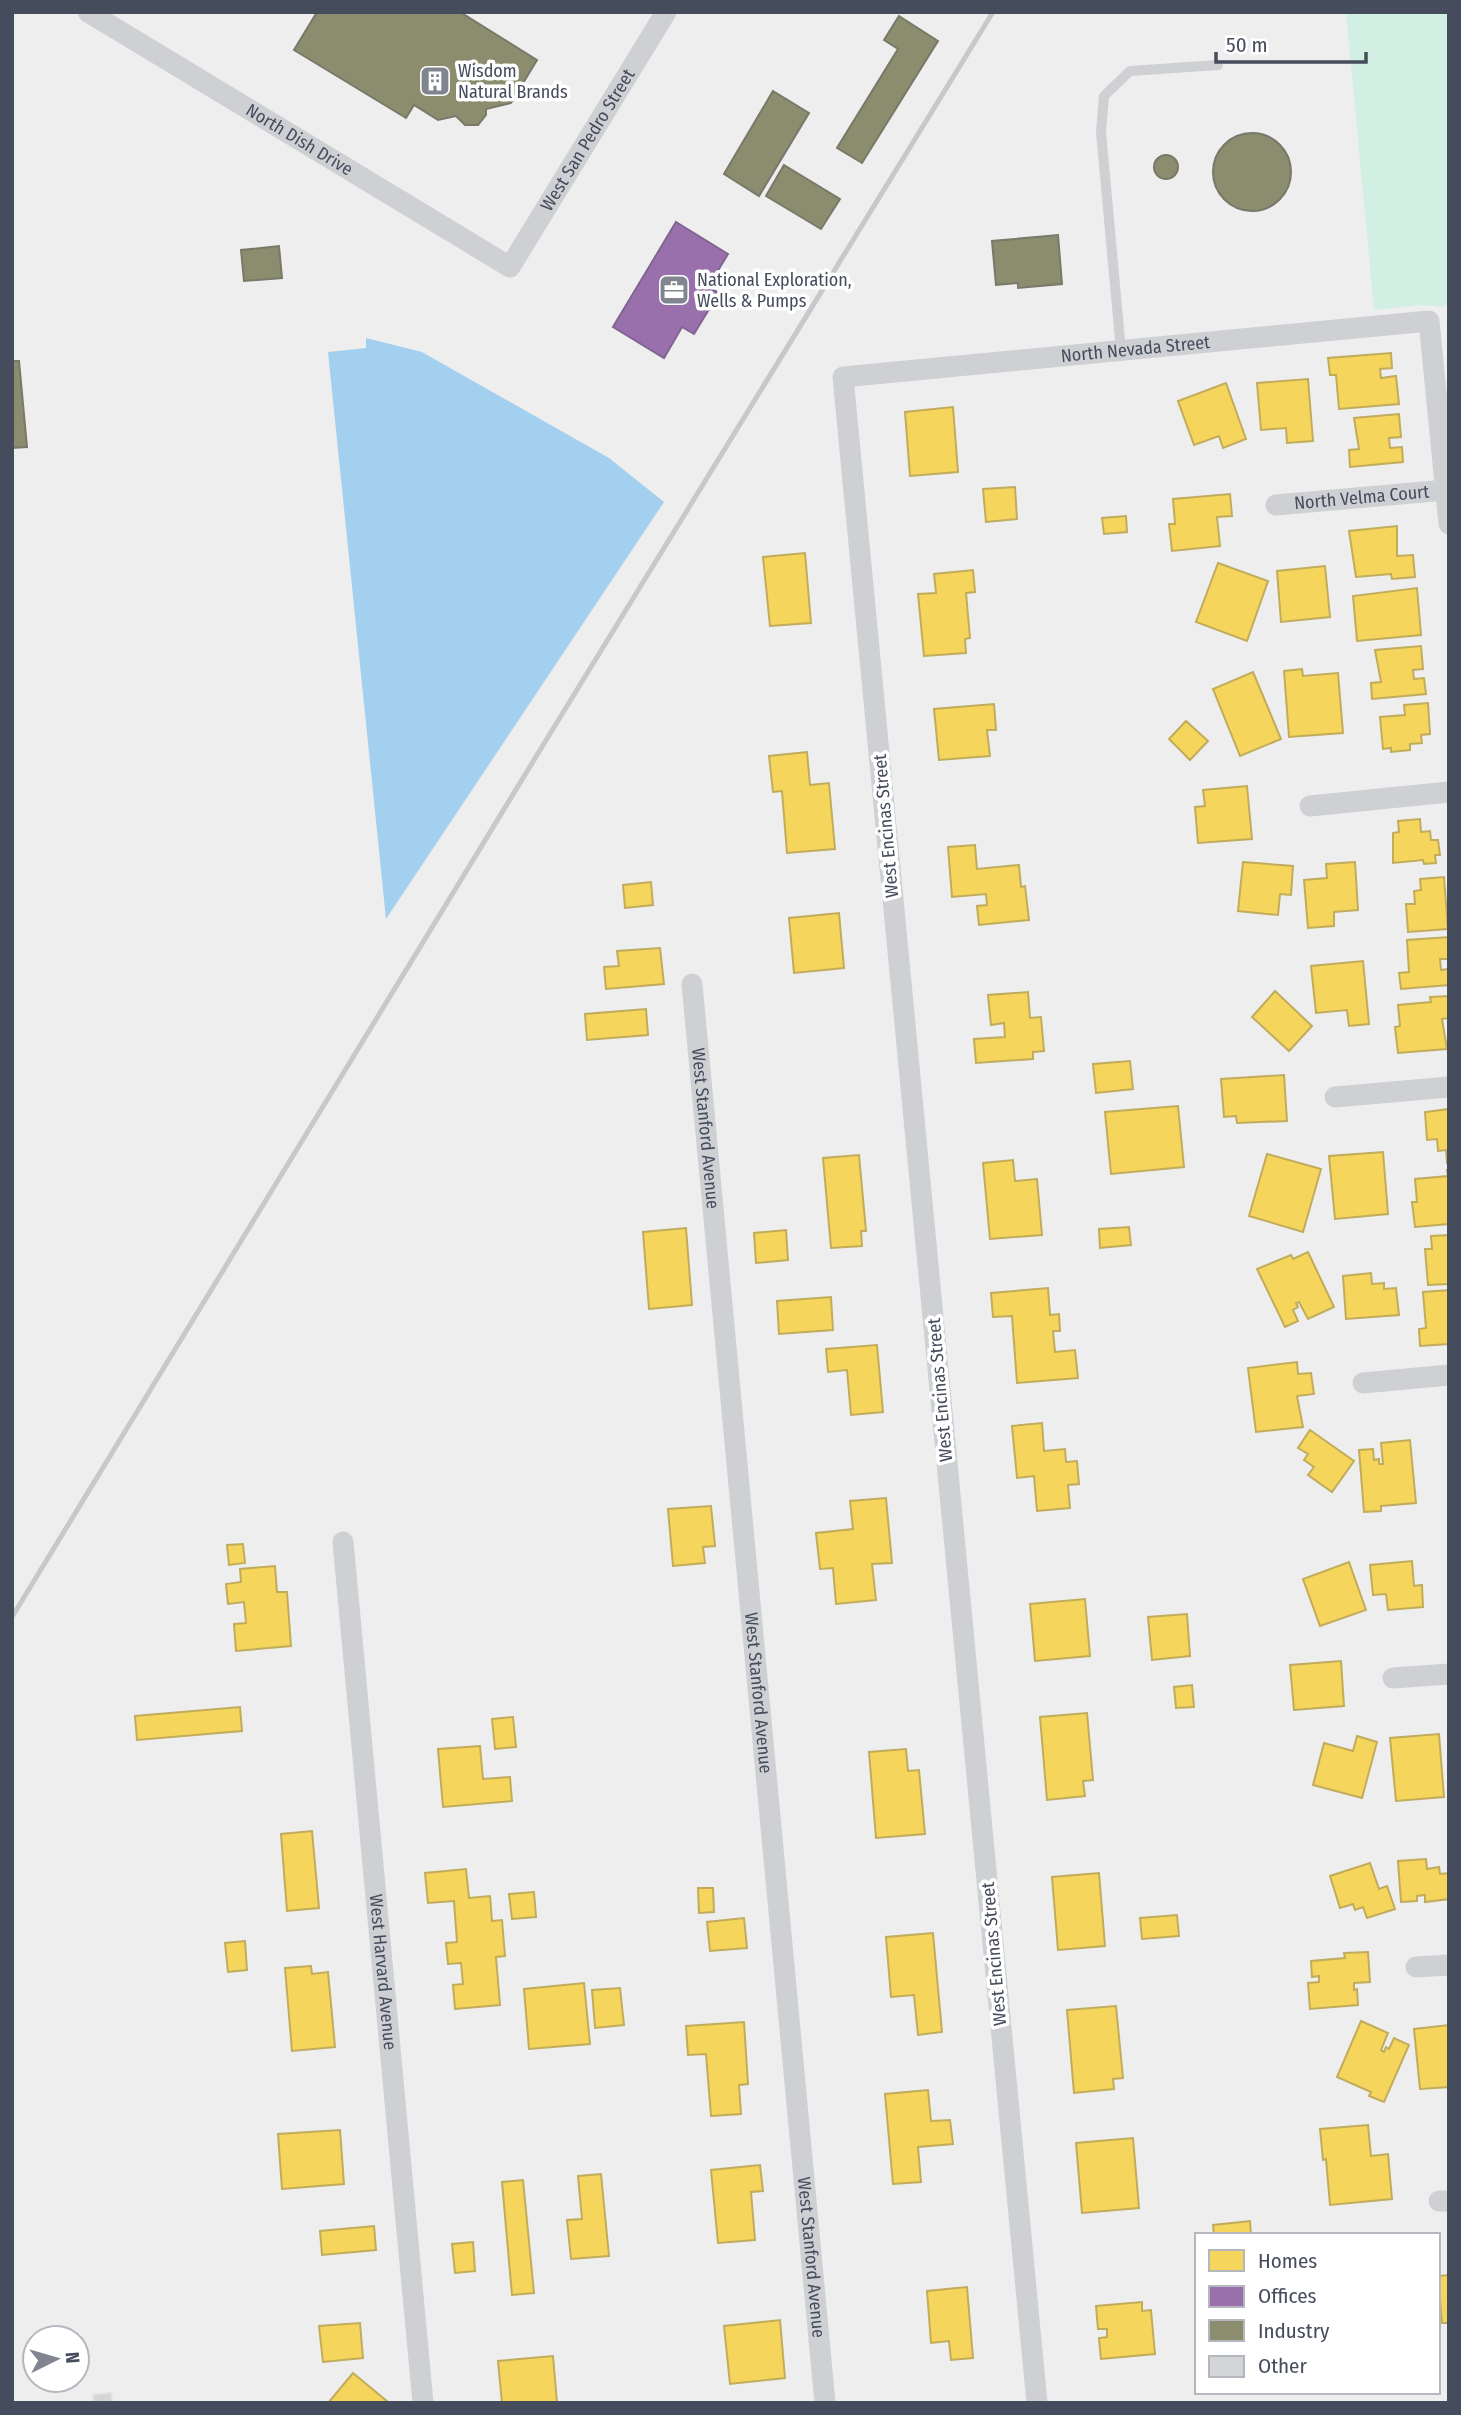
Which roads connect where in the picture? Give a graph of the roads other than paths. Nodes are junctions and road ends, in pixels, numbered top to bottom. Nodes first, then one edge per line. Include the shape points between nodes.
1 (88, 12) edge
2 (666, 12) edge
3 (1218, 65) dead end
4 (510, 267) joint
5 (1121, 351) junction
6 (844, 377) joint
7 (1446, 490) junction
8 (1276, 505) dead end
9 (1449, 524) edge
10 (1449, 792) edge
11 (1310, 806) dead end
12 (692, 984) dead end
13 (1449, 1087) edge
14 (1335, 1097) dead end
15 (1449, 1375) edge
16 (1363, 1382) dead end
17 (343, 1542) dead end
18 (1449, 1674) edge
19 (1393, 1678) dead end
20 (1449, 1965) edge
21 (1416, 1967) dead end
22 (423, 2403) edge
23 (825, 2403) edge
24 (1037, 2403) edge

1 - 4 street, North Dish Drive
2 - 4 street, West San Pedro Street
3 - 5 lane via 1130,71 1104,96 1101,132
5 - 6 street, North Nevada Street
5 - 7 street, North Nevada Street via 1429,321
6 - 24 street, West Encinas Street
7 - 8 street, North Velma Court
7 - 9 street
10 - 11 street
12 - 23 street, West Stanford Avenue
13 - 14 street
15 - 16 street
17 - 22 street, West Harvard Avenue
18 - 19 street
20 - 21 street

